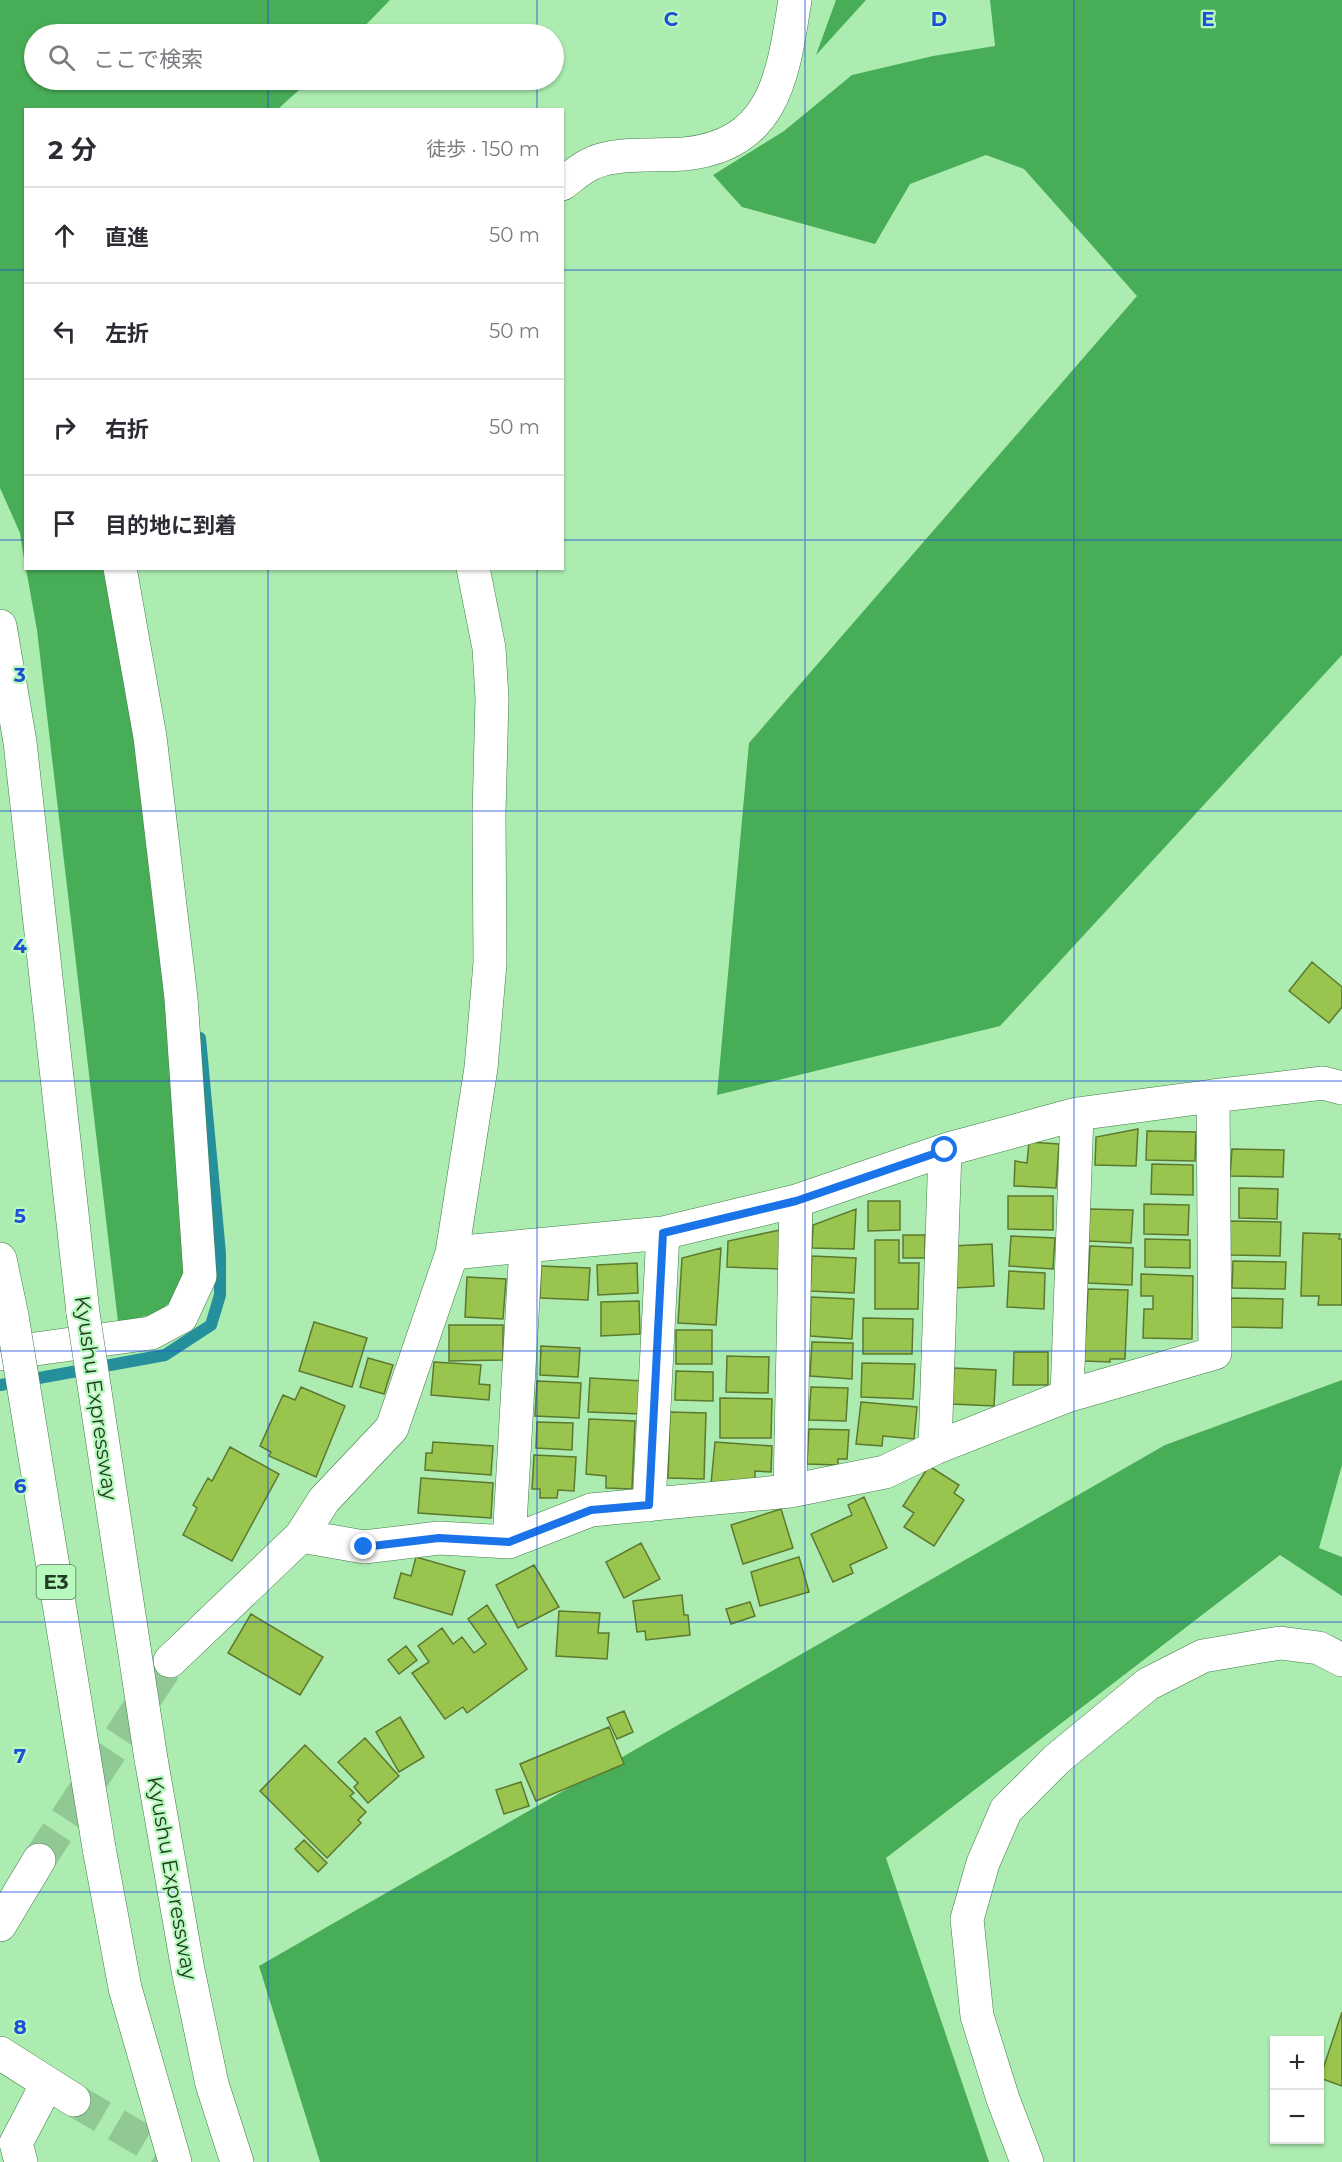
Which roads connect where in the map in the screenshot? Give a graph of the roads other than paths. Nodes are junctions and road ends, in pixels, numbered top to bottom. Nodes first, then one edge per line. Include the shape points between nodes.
1 (795, 0) edge
2 (564, 183) edge
3 (120, 570) edge
4 (473, 570) edge
5 (0, 626) edge
6 (1342, 1088) edge
7 (1213, 1096) junction
8 (1077, 1114) junction
9 (945, 1150) junction
10 (796, 1201) junction
11 (663, 1233) junction
12 (526, 1246) junction
13 (452, 1253) junction
14 (0, 1259) edge
15 (0, 1354) edge
16 (1067, 1396) junction
17 (934, 1448) junction
18 (790, 1491) junction
19 (649, 1505) junction
20 (301, 1536) junction
21 (509, 1542) junction
22 (1342, 1660) edge
23 (171, 1661) tunnel mouth
24 (39, 1860) tunnel mouth
25 (0, 1925) edge
26 (0, 2053) edge
27 (154, 2094) junction
28 (21, 2162) edge
29 (168, 2162) edge
30 (176, 2162) edge
31 (237, 2162) edge
32 (1027, 2162) edge

1 - 2 main road via 784,70 768,109 745,132 709,150 593,162
3 - 15 main road via 150,736 180,986 200,1276 181,1317 152,1333
4 - 13 main road via 489,648 492,698 490,963 481,1068
5 - 31 main road, Kyushu Expressway, bridge via 20,742 82,1313 150,1759 212,2084
6 - 7 main road via 1323,1083
7 - 8 main road
7 - 16 main road via 1215,1353
8 - 9 main road
8 - 16 main road
9 - 10 main road
9 - 17 main road
10 - 11 main road
10 - 18 main road
11 - 12 main road
11 - 19 main road
12 - 13 main road
12 - 21 main road
13 - 20 main road via 392,1428 324,1500
14 - 27 main road, E3, bridge via 125,1989
16 - 17 main road
17 - 18 main road via 885,1472
18 - 19 main road
19 - 21 main road via 591,1510
20 - 21 main road via 364,1547 439,1538
20 - 23 main road
22 - 32 main road via 1318,1648 1280,1643 1203,1656 1148,1684 1057,1759 1006,1810 983,1863 967,1919 977,2016
24 - 25 main road
26 - 28 main road via 60,2092 16,2144
27 - 29 main road
27 - 30 main road, E3

